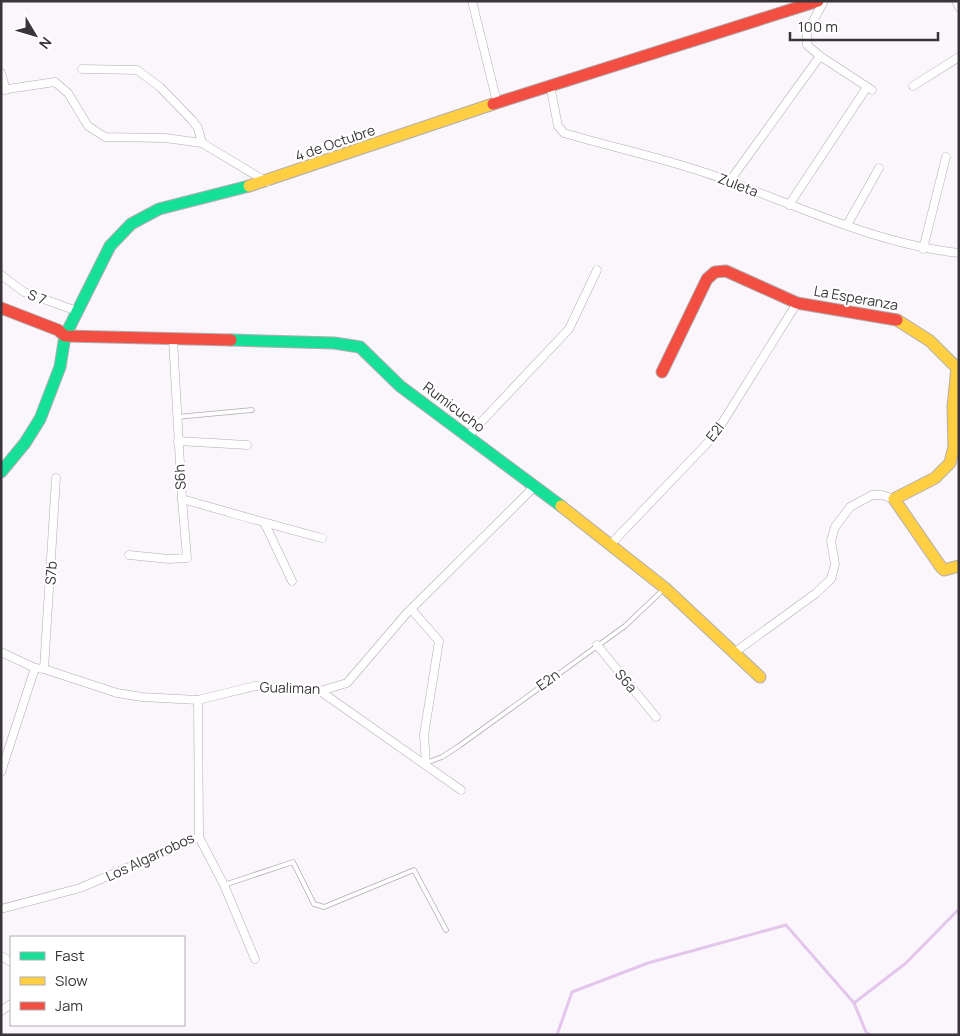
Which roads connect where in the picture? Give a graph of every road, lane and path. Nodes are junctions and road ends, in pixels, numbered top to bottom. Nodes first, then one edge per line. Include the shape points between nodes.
1 (472, 1) edge
2 (818, 1) edge
3 (824, 1) edge
4 (956, 1) edge
5 (959, 6) edge
6 (820, 56) junction
7 (959, 57) edge
8 (82, 69) dead end
9 (1, 73) edge
10 (550, 85) junction
11 (913, 86) dead end
12 (4, 90) edge
13 (497, 102) junction
14 (202, 143) junction
15 (946, 157) dead end
16 (879, 168) dead end
17 (267, 182) junction
18 (729, 182) junction
19 (789, 205) junction
20 (847, 225) junction
21 (923, 249) junction
22 (959, 253) edge
23 (596, 270) dead end
24 (1, 275) edge
25 (796, 303) junction
26 (1, 308) edge
27 (77, 311) junction
28 (65, 336) junction
29 (173, 339) junction
30 (662, 372) dead end
31 (252, 410) dead end
32 (177, 418) junction
33 (468, 436) junction
34 (178, 441) junction
35 (247, 444) dead end
36 (1, 472) edge
37 (56, 478) dead end
38 (534, 487) junction
39 (182, 499) junction
40 (894, 499) junction
41 (265, 524) junction
42 (322, 538) dead end
43 (611, 544) junction
44 (128, 555) dead end
45 (959, 566) edge
46 (292, 581) dead end
47 (665, 588) junction
48 (411, 609) junction
49 (596, 646) junction
50 (1, 652) edge
51 (735, 652) junction
52 (35, 668) junction
53 (44, 669) junction
54 (760, 677) dead end
55 (320, 691) junction
56 (198, 700) junction
57 (656, 716) dead end
58 (426, 763) junction
59 (1, 772) edge
60 (461, 790) dead end
61 (199, 837) junction
62 (224, 884) junction
63 (1, 909) edge
64 (446, 930) dead end
65 (255, 959) dead end

1 - 13 street
2 - 10 street, 4 de Octubre
3 - 6 street via 806,32 807,45
4 - 5 street
6 - 18 street
6 - 19 street via 869,88
7 - 11 street
8 - 14 street via 123,69 144,74 192,120
9 - 12 street
10 - 13 street, 4 de Octubre
10 - 18 street, Zuleta via 558,126 564,133
12 - 14 street via 55,82 68,93 88,126 105,138 165,138
13 - 17 street, 4 de Octubre
14 - 17 street
15 - 21 street
16 - 20 street
17 - 27 street, 4 de Octubre via 159,209 131,224 110,246
18 - 19 street, Zuleta
19 - 20 street, Zuleta
20 - 21 street, Zuleta
21 - 22 street, Zuleta
23 - 33 street via 569,328
24 - 27 street, S 7 via 24,292
25 - 30 street via 726,271 715,272 707,279
25 - 40 street, La Esperanza via 897,320 933,344 957,368 954,446 950,463 935,478
25 - 43 street, E2l via 714,436
26 - 28 street via 58,330
27 - 28 street, 4 de Octubre
28 - 29 street, Rumicucho
28 - 36 street, 4 de Octubre via 60,367 40,419
29 - 32 street, S6h
29 - 33 street, Rumicucho via 334,343 360,348 400,386
31 - 32 lane
32 - 34 street, S6h
33 - 38 street, Rumicucho
34 - 35 street
34 - 39 street, S6h
37 - 53 street, S7b
38 - 43 street, Rumicucho
38 - 48 street, Gualiman
39 - 41 street, S6h
39 - 44 street via 187,558
40 - 45 street via 940,567 944,570
40 - 51 street via 872,495 850,507 835,527 830,541 834,564 831,579 816,594
41 - 42 street, S6h
41 - 46 street
43 - 47 street, Rumicucho
47 - 49 lane, E2n via 625,626
47 - 51 street, Rumicucho
48 - 55 street, Gualiman via 348,683
48 - 58 street via 439,641 424,735
49 - 57 street, S6a
49 - 58 lane, E2n via 459,746
50 - 52 street, Gualiman
51 - 54 street, Rumicucho
52 - 53 street, Gualiman
52 - 59 street
53 - 56 street, Gualiman via 117,693
55 - 56 street, Gualiman via 254,686
55 - 58 street
56 - 61 street, Los Algarrobos
58 - 60 street
61 - 62 street
61 - 63 street, Los Algarrobos via 80,888
62 - 64 lane via 293,862 314,904 324,907 414,870
62 - 65 street

